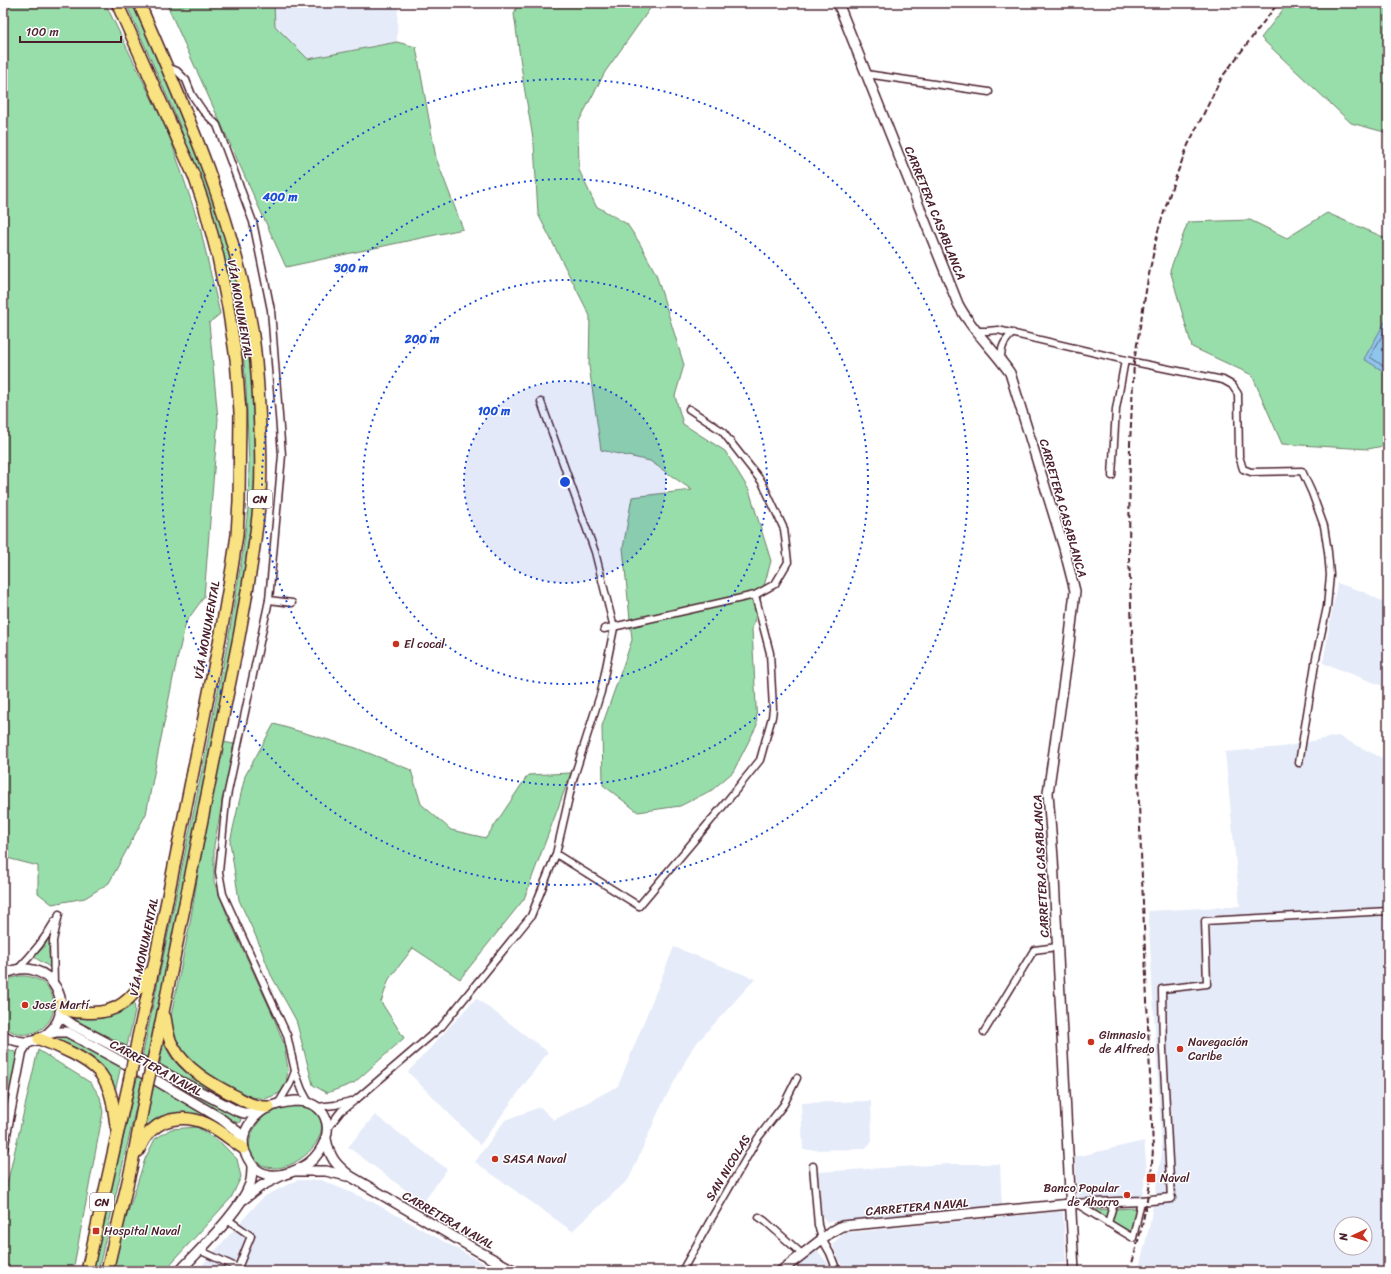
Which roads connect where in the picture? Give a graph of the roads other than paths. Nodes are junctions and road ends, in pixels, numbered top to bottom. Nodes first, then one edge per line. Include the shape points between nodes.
1 (117, 3) edge
2 (139, 3) edge
3 (838, 3) edge
4 (167, 67) junction
5 (866, 74) junction
6 (989, 92) dead end
7 (975, 331) junction
8 (1013, 333) junction
9 (1001, 359) junction
10 (1125, 360) junction
11 (540, 402) dead end
12 (689, 409) dead end
13 (1112, 476) dead end
14 (755, 595) junction
15 (269, 600) junction
16 (292, 603) dead end
17 (614, 628) junction
18 (604, 629) dead end
19 (1299, 763) dead end
20 (556, 854) junction
21 (1388, 911) edge
22 (1057, 947) junction
23 (154, 965) junction
24 (3, 967) edge
25 (16, 969) junction
26 (3, 975) edge
27 (54, 984) junction
28 (164, 1006) junction
29 (60, 1008) junction
30 (984, 1032) dead end
31 (3, 1035) edge
32 (40, 1038) junction
33 (295, 1072) junction
34 (797, 1078) dead end
35 (358, 1098) junction
36 (313, 1105) junction
37 (274, 1106) junction
38 (259, 1113) junction
39 (6, 1114) edge
40 (328, 1129) junction
41 (117, 1133) junction
42 (326, 1139) junction
43 (243, 1145) junction
44 (3, 1150) edge
45 (132, 1164) junction
46 (252, 1166) junction
47 (813, 1166) dead end
48 (289, 1172) junction
49 (350, 1176) junction
50 (1171, 1198) joint
51 (1141, 1201) junction
52 (240, 1202) junction
53 (1114, 1202) junction
54 (1074, 1204) junction
55 (759, 1217) dead end
56 (227, 1219) junction
57 (1108, 1224) junction
58 (822, 1238) junction
59 (199, 1250) junction
60 (802, 1254) junction
61 (87, 1271) edge
62 (107, 1271) edge
63 (180, 1271) edge
64 (515, 1271) edge
65 (682, 1271) edge
66 (781, 1271) edge
67 (837, 1271) edge
68 (1074, 1271) edge

1 - 23 highway, VÍA MONUMENTAL / CN via 194,176 205,208 228,307 236,359 240,412 237,535 221,633
2 - 4 highway, VÍA MONUMENTAL / CN
3 - 5 main road, CARRETERA CASABLANCA
4 - 15 street via 177,71 186,80 203,111 217,125 253,222 268,296 282,455
4 - 28 highway, VÍA MONUMENTAL / CN via 219,200 241,276 256,356 261,462 260,506 246,600
5 - 6 street
5 - 7 main road, CARRETERA CASABLANCA via 958,304
7 - 8 street via 998,330
7 - 9 main road, CARRETERA CASABLANCA
8 - 9 street via 1005,340
8 - 10 street
9 - 22 main road, CARRETERA CASABLANCA via 1010,373 1075,591 1048,793
10 - 13 street via 1116,410
10 - 19 street via 1223,380 1232,385 1238,394 1239,456 1243,469 1251,472 1302,471 1312,493 1324,526 1330,575 1327,607
11 - 17 street via 595,552
12 - 14 street via 722,431 762,482 784,529 788,562 775,584
14 - 17 street
14 - 20 street via 770,652 773,709 760,760 639,906
15 - 16 street
15 - 33 street via 226,802 219,872 223,894 287,1035
17 - 18 street
17 - 20 street via 601,692 573,780
20 - 35 street via 531,916 442,1026
21 - 50 street via 1205,921 1207,984 1162,989
22 - 30 street via 1034,950
22 - 54 main road, CARRETERA CASABLANCA
23 - 29 highway via 134,995 114,1009 101,1013
23 - 41 highway, VÍA MONUMENTAL / CN, bridge
24 - 25 main road
25 - 26 main road
25 - 27 main road via 29,968 38,971
25 - 27 street via 32,955 59,914 53,941
27 - 29 main road via 59,993
28 - 37 highway via 172,1045 185,1063 221,1088 254,1105
28 - 45 highway, VÍA MONUMENTAL / CN, bridge
29 - 32 main road via 53,1028
29 - 38 main road, CARRETERA NAVAL via 63,1018 73,1025 237,1111
31 - 32 main road, CARRETERA NAVAL via 22,1042
32 - 39 street via 27,1044 22,1052
32 - 41 highway via 94,1067 102,1076 113,1106
32 - 43 main road, CARRETERA NAVAL via 56,1032 67,1032 220,1118 238,1132
33 - 36 street via 302,1090
33 - 37 street via 290,1084
34 - 65 street, SAN NICOLAS via 784,1104 758,1138
35 - 36 street via 340,1104
35 - 40 street via 341,1111
36 - 37 main road via 295,1101
36 - 40 main road via 324,1112
37 - 38 main road
38 - 43 main road via 249,1125
39 - 44 street
40 - 42 main road
41 - 61 highway, VÍA MONUMENTAL / CN
42 - 48 main road via 314,1158
42 - 49 main road, CARRETERA NAVAL via 334,1162
43 - 45 highway via 207,1124 179,1118 151,1130
43 - 46 main road
45 - 62 highway, VÍA MONUMENTAL / CN
46 - 48 main road via 268,1174
46 - 52 main road via 250,1183
47 - 58 street via 818,1225
48 - 49 main road, CARRETERA NAVAL via 326,1171
48 - 52 main road via 261,1186
49 - 64 main road, CARRETERA NAVAL
50 - 51 street
51 - 53 street
51 - 57 street via 1133,1238
52 - 56 main road
53 - 54 street
53 - 57 street
54 - 57 street
54 - 58 main road, CARRETERA NAVAL via 842,1226
54 - 68 main road, CARRETERA CASABLANCA
55 - 60 street
56 - 59 main road
56 - 59 street via 251,1236 238,1268
58 - 60 main road, CARRETERA NAVAL
58 - 67 street
59 - 63 main road
60 - 66 main road, CARRETERA NAVAL

